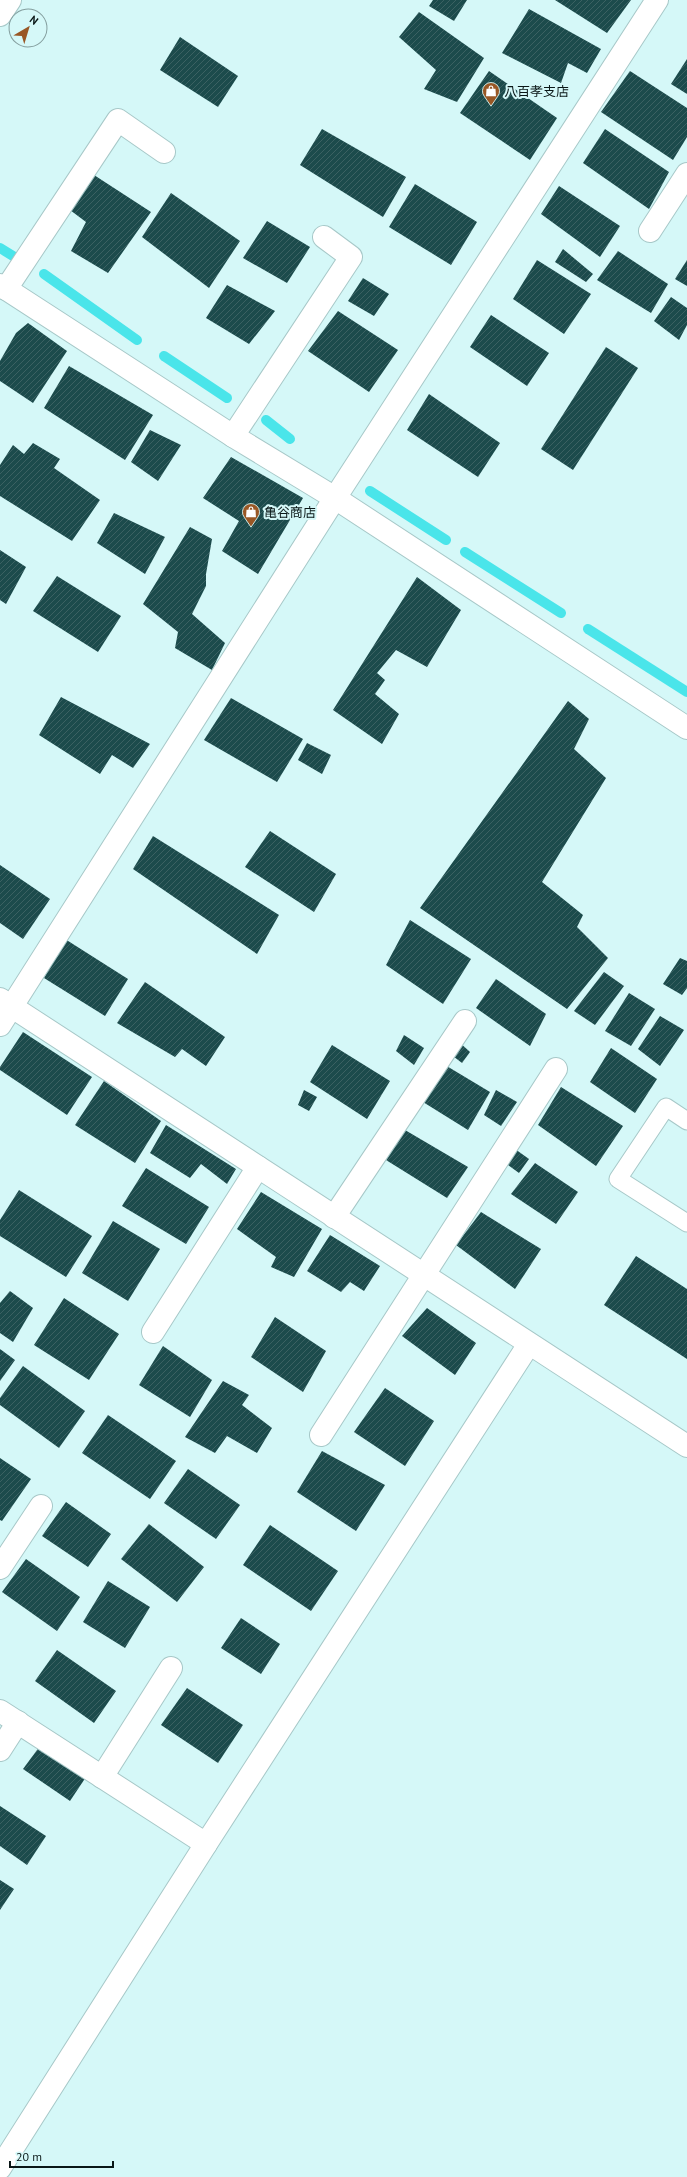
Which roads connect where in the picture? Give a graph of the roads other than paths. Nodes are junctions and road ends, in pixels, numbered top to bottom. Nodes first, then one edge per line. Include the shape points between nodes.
1 (10, 0) edge
2 (657, 0) edge
3 (0, 15) edge
4 (164, 152) dead end
5 (687, 174) edge
6 (650, 231) dead end
7 (324, 237) dead end
8 (3, 287) edge
9 (234, 436) junction
10 (335, 498) junction
11 (687, 728) edge
12 (6, 1003) edge
13 (465, 1020) dead end
14 (0, 1025) edge
15 (556, 1069) dead end
16 (687, 1121) edge
17 (258, 1167) junction
18 (334, 1217) junction
19 (687, 1223) edge
20 (424, 1276) junction
21 (153, 1332) dead end
22 (529, 1344) junction
23 (321, 1435) dead end
24 (687, 1446) edge
25 (41, 1506) dead end
26 (0, 1568) edge
27 (171, 1668) dead end
28 (0, 1710) edge
29 (18, 1722) junction
30 (0, 1750) edge
31 (102, 1777) junction
32 (206, 1844) junction
33 (0, 2168) edge

1 - 3 street
2 - 10 street
4 - 8 street via 118,120
5 - 6 street
7 - 9 street via 351,257
8 - 9 street
9 - 10 street
10 - 11 street
10 - 12 street
12 - 14 street
12 - 17 street
13 - 18 street
15 - 20 street
16 - 19 lane via 666,1107 618,1178
17 - 18 street
17 - 21 street
18 - 20 street
20 - 22 street
20 - 23 street
22 - 24 street
22 - 32 street
25 - 26 street
27 - 31 street
28 - 29 street
29 - 30 street
29 - 31 street
31 - 32 street
32 - 33 street

